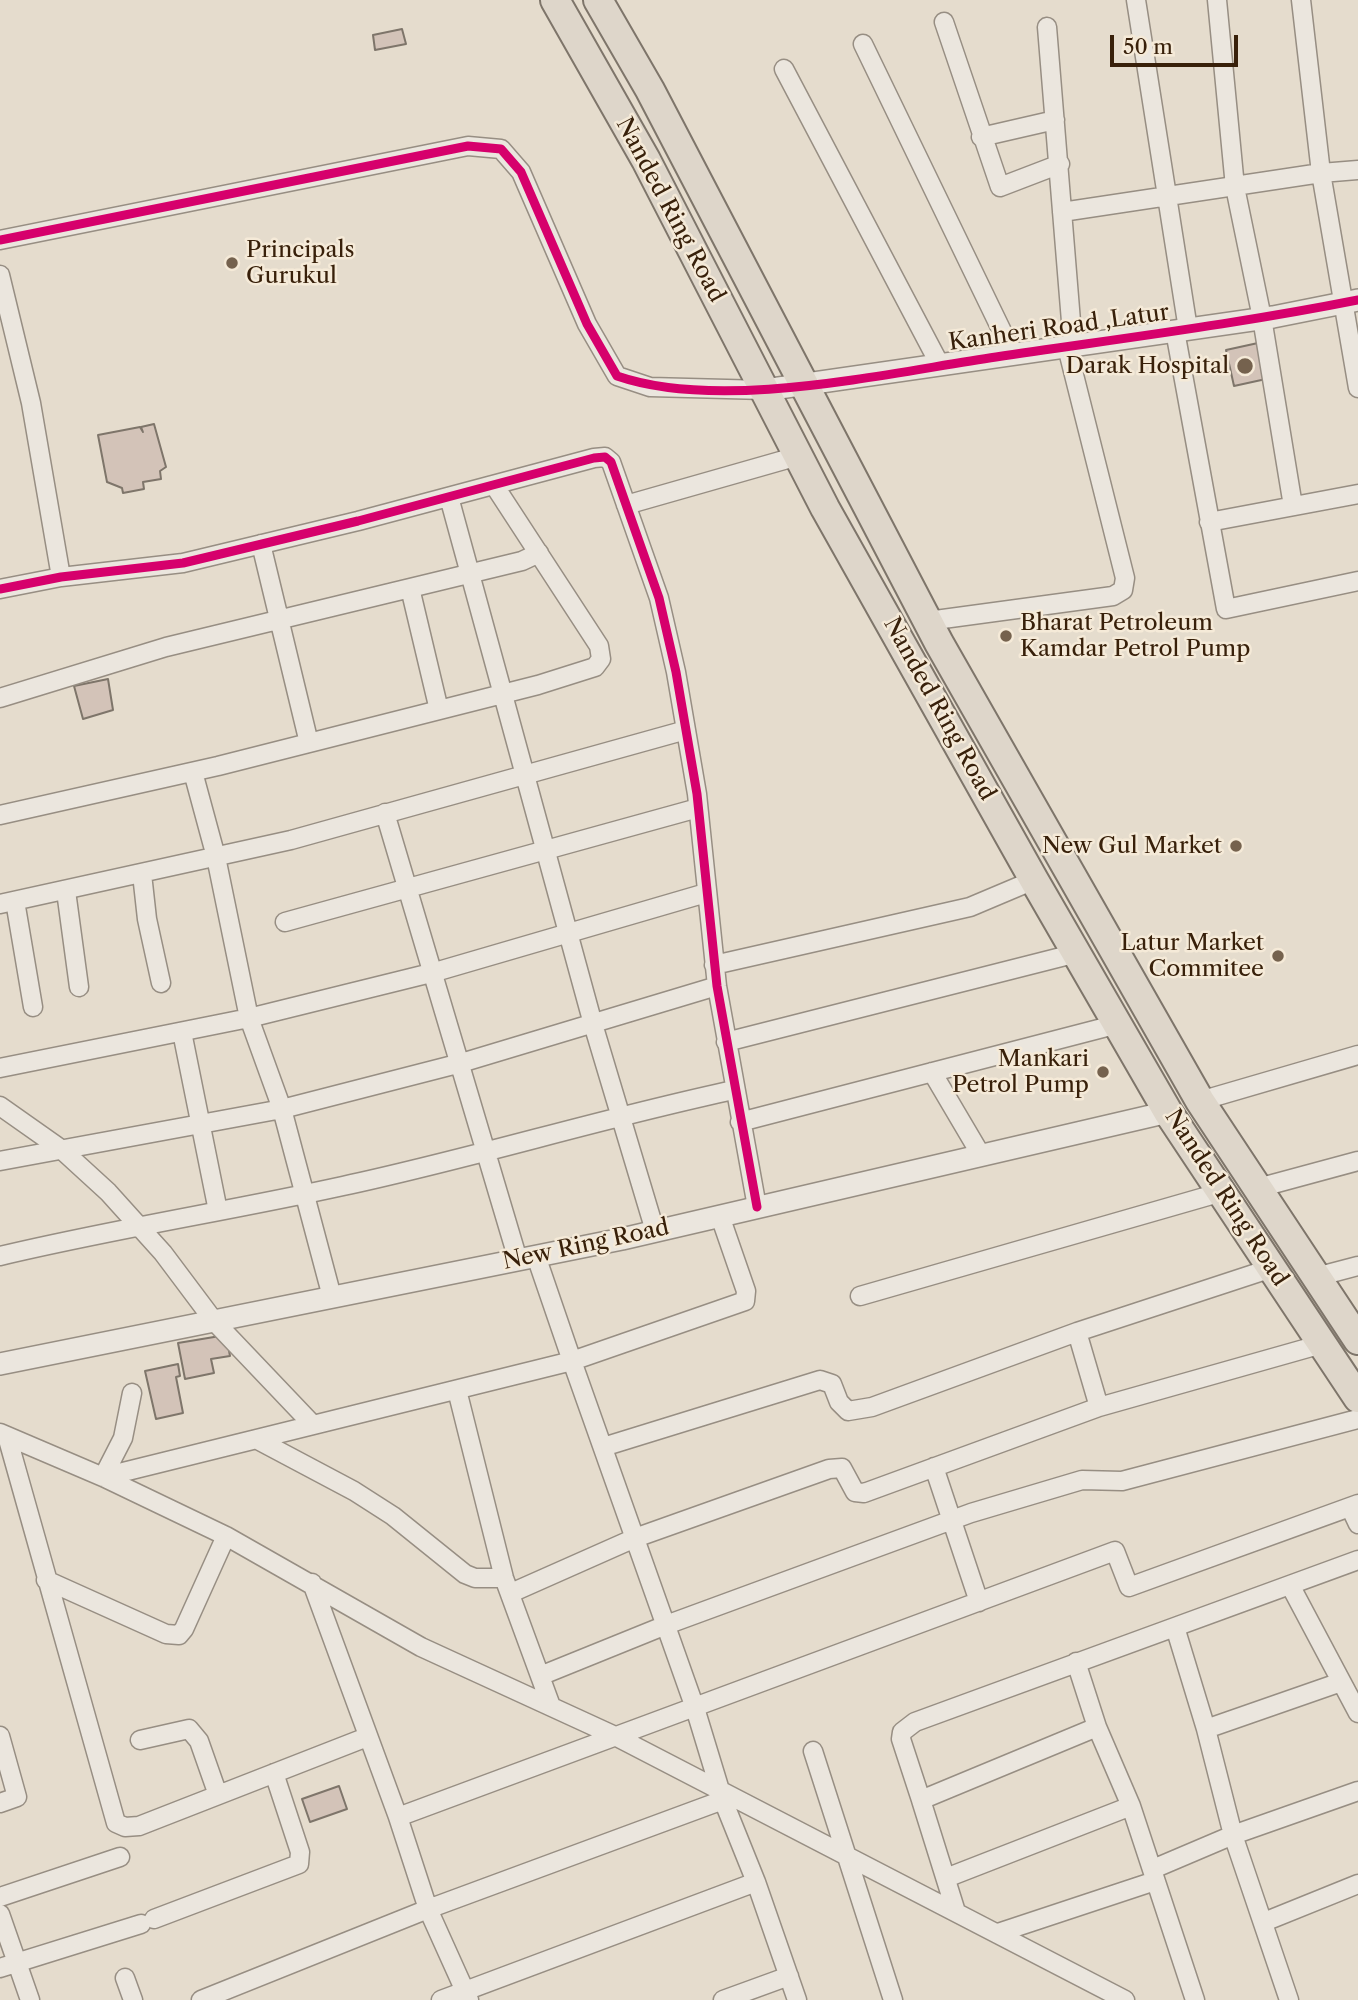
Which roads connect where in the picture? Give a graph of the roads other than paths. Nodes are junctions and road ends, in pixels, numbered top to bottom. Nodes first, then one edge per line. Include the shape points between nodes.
1 (555, 0) edge
2 (598, 0) edge
3 (1136, 0) edge
4 (1217, 0) edge
5 (1301, 0) edge
6 (944, 22) dead end
7 (1047, 27) dead end
8 (863, 44) dead end
9 (783, 69) dead end
10 (1055, 121) junction
11 (981, 137) junction
12 (1060, 164) junction
13 (1358, 170) edge
14 (1321, 173) junction
15 (1235, 187) junction
16 (1167, 197) junction
17 (1062, 212) junction
18 (0, 240) edge
19 (0, 275) edge
20 (1350, 302) edge
21 (1262, 318) junction
22 (1181, 330) junction
23 (1070, 346) junction
24 (1013, 354) junction
25 (940, 365) junction
26 (804, 384) junction
27 (1358, 388) edge
28 (765, 390) junction
29 (798, 456) junction
30 (494, 485) junction
31 (1358, 494) edge
32 (449, 497) junction
33 (626, 505) junction
34 (1293, 506) junction
35 (1209, 522) junction
36 (261, 544) junction
37 (539, 553) junction
38 (470, 574) junction
39 (61, 577) junction
40 (1358, 581) edge
41 (411, 588) junction
42 (0, 589) edge
43 (281, 619) junction
44 (928, 621) junction
45 (504, 694) junction
46 (0, 698) edge
47 (439, 710) junction
48 (685, 730) junction
49 (309, 743) junction
50 (193, 772) junction
51 (526, 775) junction
52 (698, 808) junction
53 (386, 813) junction
54 (0, 815) edge
55 (547, 852) junction
56 (216, 857) junction
57 (142, 874) junction
58 (1034, 880) junction
59 (409, 888) junction
60 (66, 891) junction
61 (706, 893) junction
62 (8, 903) edge
63 (285, 922) dead end
64 (569, 935) junction
65 (1077, 953) junction
66 (714, 965) junction
67 (435, 972) junction
68 (161, 984) dead end
69 (79, 986) dead end
70 (717, 986) junction
71 (33, 1007) dead end
72 (249, 1018) junction
73 (593, 1024) junction
74 (1118, 1024) junction
75 (183, 1032) junction
76 (726, 1042) junction
77 (1358, 1055) edge
78 (461, 1063) junction
79 (0, 1068) edge
80 (932, 1072) junction
81 (734, 1090) junction
82 (1200, 1101) junction
83 (0, 1106) edge
84 (282, 1109) junction
85 (1168, 1112) junction
86 (620, 1115) junction
87 (740, 1122) junction
88 (201, 1123) junction
89 (61, 1149) junction
90 (485, 1153) junction
91 (981, 1155) junction
92 (0, 1161) edge
93 (1358, 1161) edge
94 (1258, 1188) junction
95 (1222, 1192) junction
96 (305, 1194) junction
97 (757, 1207) junction
98 (218, 1210) junction
99 (720, 1216) junction
100 (139, 1226) junction
101 (655, 1231) junction
102 (0, 1256) edge
103 (527, 1258) junction
104 (1358, 1266) edge
105 (1272, 1268) junction
106 (1316, 1277) junction
107 (860, 1296) dead end
108 (332, 1297) junction
109 (214, 1321) junction
110 (1077, 1332) junction
111 (1358, 1340) edge
112 (1322, 1345) junction
113 (572, 1361) junction
114 (0, 1364) edge
115 (457, 1390) junction
116 (132, 1393) dead end
117 (1358, 1398) edge
118 (1099, 1407) junction
119 (1358, 1419) edge
120 (313, 1425) junction
121 (3, 1435) edge
122 (256, 1439) junction
123 (603, 1447) junction
124 (933, 1467) junction
125 (103, 1477) junction
126 (1354, 1505) edge
127 (953, 1520) junction
128 (1358, 1524) edge
129 (226, 1536) junction
130 (635, 1538) junction
131 (1358, 1560) edge
132 (46, 1580) junction
133 (312, 1583) junction
134 (1290, 1585) junction
135 (508, 1586) junction
136 (979, 1602) junction
137 (666, 1625) junction
138 (1175, 1627) junction
139 (1076, 1662) junction
140 (540, 1676) junction
141 (1341, 1682) junction
142 (551, 1706) junction
143 (695, 1708) junction
144 (1358, 1713) edge
145 (1097, 1727) junction
146 (1206, 1730) junction
147 (0, 1736) edge
148 (615, 1736) junction
149 (367, 1737) junction
150 (140, 1740) dead end
151 (813, 1751) dead end
152 (274, 1773) junction
153 (1358, 1791) edge
154 (218, 1795) junction
155 (722, 1796) junction
156 (921, 1800) junction
157 (0, 1803) edge
158 (1131, 1806) junction
159 (398, 1817) junction
160 (1233, 1835) junction
161 (845, 1856) junction
162 (120, 1857) dead end
163 (1154, 1875) junction
164 (946, 1878) junction
165 (756, 1882) junction
166 (1358, 1884) edge
167 (0, 1897) edge
168 (428, 1909) junction
169 (956, 1912) junction
170 (0, 1914) edge
171 (1264, 1922) junction
172 (998, 1933) junction
173 (8, 1966) edge
174 (789, 1976) junction
175 (125, 1978) dead end
176 (467, 1995) edge
177 (30, 2000) edge
178 (133, 2000) edge
179 (201, 2000) edge
180 (441, 2000) edge
181 (723, 2000) edge
182 (797, 2000) edge
183 (893, 2000) edge
184 (1125, 2000) edge
185 (1195, 2000) edge
186 (1289, 2000) edge

1 - 28 highway, Nanded Ring Road via 646,160
2 - 26 highway
3 - 16 street
4 - 15 street
5 - 14 street
6 - 11 street
7 - 10 street
8 - 24 street
9 - 25 street
10 - 11 street
10 - 12 street
11 - 12 street via 1000,187
12 - 17 street
13 - 14 street
14 - 15 street
14 - 20 street
15 - 16 street
15 - 21 street
16 - 17 street
16 - 22 street
17 - 23 street
18 - 28 street via 468,146 501,149 521,172 587,324 617,376 650,387
19 - 39 street via 31,402
20 - 21 street, Kanheri Road ,Latur
20 - 27 street
21 - 22 street, Kanheri Road ,Latur
21 - 34 street
22 - 23 street, Kanheri Road ,Latur
22 - 35 street
23 - 24 street, Kanheri Road ,Latur
23 - 44 street via 1125,578 1124,590 1113,596
24 - 25 street, Kanheri Road ,Latur
25 - 26 street, Kanheri Road ,Latur
26 - 28 street, Kanheri Road ,Latur
26 - 44 highway
28 - 29 highway, Nanded Ring Road
29 - 33 street
29 - 58 highway, Nanded Ring Road
30 - 32 street
30 - 33 street via 605,457
30 - 37 street
31 - 34 street
32 - 36 street
32 - 38 street
33 - 48 street via 659,598
34 - 35 street
35 - 40 street via 1226,608
36 - 39 street via 183,563
36 - 43 street
37 - 38 street
37 - 45 street via 599,646 601,659 595,667
38 - 41 street
38 - 45 street
39 - 42 street
41 - 43 street
41 - 47 street
43 - 46 street via 166,647
43 - 49 street
44 - 82 highway
45 - 47 street
45 - 51 street
47 - 49 street
48 - 51 street
48 - 52 street
49 - 50 street
50 - 54 street
50 - 56 street
51 - 53 street
51 - 55 street
52 - 55 street
52 - 61 street
53 - 56 street
53 - 59 street
55 - 59 street
55 - 64 street
56 - 57 street
56 - 72 street
57 - 60 street
57 - 68 street
58 - 65 highway, Nanded Ring Road
58 - 66 street via 970,908
59 - 63 street
59 - 67 street
60 - 62 street
60 - 69 street
61 - 64 street
61 - 66 street
62 - 71 street
64 - 67 street
64 - 73 street
65 - 74 highway, Nanded Ring Road
65 - 76 street
66 - 70 street
67 - 72 street
67 - 78 street
70 - 73 street
70 - 76 street
72 - 75 street
72 - 84 street
73 - 78 street
73 - 86 street
74 - 80 street
74 - 85 highway, Nanded Ring Road
75 - 79 street
75 - 88 street
76 - 81 street
77 - 82 street
78 - 84 street
78 - 90 street
80 - 87 street
80 - 91 street
81 - 86 street
81 - 87 street
82 - 94 highway
83 - 89 street
84 - 88 street
84 - 96 street
85 - 91 street, New Ring Road
85 - 95 highway, Nanded Ring Road
86 - 90 street
86 - 101 street
87 - 97 street
88 - 89 street
88 - 98 street
89 - 92 street
89 - 100 street
90 - 96 street
90 - 103 street
91 - 97 street, New Ring Road
93 - 94 street
94 - 106 highway
95 - 105 highway, Nanded Ring Road
95 - 107 street
96 - 98 street
96 - 108 street
97 - 99 street, New Ring Road
98 - 100 street
99 - 101 street, New Ring Road
99 - 113 street via 746,1291 744,1301
100 - 102 street
100 - 109 street
101 - 103 street, New Ring Road
103 - 108 street, New Ring Road
103 - 113 street
104 - 106 street
105 - 110 street
105 - 112 highway, Nanded Ring Road
106 - 111 highway
108 - 109 street, New Ring Road
109 - 114 street, New Ring Road
109 - 120 street
110 - 118 street
110 - 123 street via 854,1412 843,1408 832,1384 820,1380
112 - 117 highway, Nanded Ring Road
112 - 118 street
113 - 115 street
113 - 123 street
115 - 120 street
115 - 135 street
116 - 125 street via 123,1438
118 - 124 street
119 - 127 street via 1122,1481 1082,1480
120 - 122 street
121 - 125 street
121 - 132 street
122 - 125 street
122 - 135 street via 364,1497 465,1574
123 - 130 street
124 - 127 street
124 - 130 street via 858,1494 847,1472 838,1467
125 - 129 street
126 - 128 street
126 - 136 street via 1129,1587 1115,1551
127 - 136 street
127 - 137 street
129 - 132 street via 179,1634 166,1634
129 - 133 street
130 - 135 street
130 - 137 street
131 - 134 street
132 - 154 street via 116,1823 125,1828 139,1826
133 - 142 street via 421,1647
133 - 149 street
134 - 138 street
134 - 141 street
135 - 140 street
136 - 143 street
137 - 140 street
137 - 143 street
138 - 139 street
138 - 146 street
139 - 145 street
139 - 156 street via 906,1727 901,1740
140 - 142 street
141 - 144 street
141 - 146 street
142 - 148 street
143 - 148 street
143 - 155 street
145 - 156 street
145 - 158 street
146 - 160 street
147 - 157 street via 17,1797
148 - 155 street
148 - 159 street
149 - 152 street
149 - 159 street
150 - 154 street via 182,1729 195,1733
151 - 161 street
152 - 154 street
152 - 173 street via 300,1852 299,1864 147,1921
153 - 160 street
155 - 161 street
155 - 165 street
155 - 168 street
156 - 164 street
158 - 163 street
158 - 164 street
159 - 168 street
160 - 163 street
160 - 171 street
161 - 169 street
161 - 183 street
162 - 167 street
163 - 172 street
163 - 185 street
164 - 169 street
165 - 174 street
165 - 176 street
166 - 171 street
168 - 176 street
168 - 179 street
169 - 172 street
170 - 173 street
171 - 186 street
172 - 184 street
173 - 177 street
174 - 181 street
174 - 182 street
175 - 178 street
176 - 180 street

